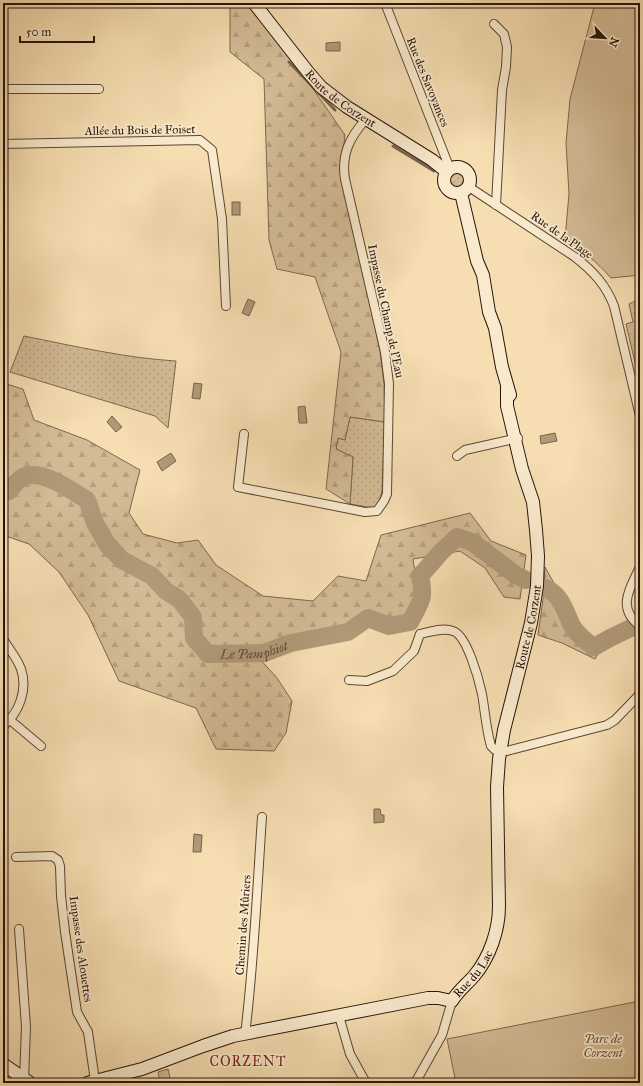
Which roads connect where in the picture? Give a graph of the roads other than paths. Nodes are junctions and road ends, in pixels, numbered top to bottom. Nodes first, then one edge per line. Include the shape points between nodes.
1 (254, 3) edge
2 (385, 3) edge
3 (494, 24) dead end
4 (3, 89) edge
5 (98, 89) dead end
6 (366, 119) junction
7 (3, 144) edge
8 (448, 170) junction
9 (465, 190) junction
10 (496, 205) junction
11 (226, 306) dead end
12 (640, 416) edge
13 (244, 434) dead end
14 (516, 438) junction
15 (457, 456) dead end
16 (640, 567) edge
17 (638, 625) edge
18 (3, 639) edge
19 (349, 680) dead end
20 (640, 694) edge
21 (10, 720) junction
22 (3, 726) edge
23 (41, 746) dead end
24 (501, 750) junction
25 (262, 817) dead end
26 (16, 857) dead end
27 (19, 929) dead end
28 (452, 1001) junction
29 (339, 1016) junction
30 (245, 1034) junction
31 (3, 1064) edge
32 (27, 1081) edge
33 (91, 1082) edge
34 (366, 1083) edge
35 (415, 1083) edge

1 - 6 street, Route de Corzent via 317,83
2 - 8 street, Rue des Savoyances
3 - 10 street via 504,34 507,48 502,90
4 - 5 street
6 - 8 street, Route de Corzent
6 - 13 street, Impasse du Champ de l'Eau via 351,138 344,167 389,384 387,494 384,501 377,511 365,512 238,487
7 - 11 street, Allée du Bois de Foiset via 200,140 212,150 222,219
8 - 9 street via 444,181 446,188 454,193
8 - 9 street via 458,167 468,171 471,179
9 - 10 street, Rue de la Plage
9 - 14 street, Route de Corzent via 477,261 483,275 489,312 516,420
10 - 12 street, Rue de la Plage via 579,260 606,287 616,312
14 - 15 street via 466,450
14 - 24 street, Route de Corzent via 523,449 530,480 538,556 529,632
16 - 17 street via 626,603 628,611
18 - 21 street via 21,669 23,681 18,708
19 - 24 street via 367,681 393,671 414,650 420,634 439,630 455,631 462,637 475,667 491,746 493,749
20 - 24 street via 610,724 513,750
21 - 22 street
21 - 23 street
24 - 28 street, Rue du Lac via 497,787 498,924 478,970
25 - 30 street, Chemin des Mûriers via 253,959
26 - 33 street, Impasse des Alouettes via 52,856 58,860 60,866 65,932 77,1012 88,1032
27 - 32 street
28 - 29 street, Rue du Lac via 433,998
28 - 35 street via 442,1035
29 - 30 street, Rue du Lac
29 - 34 street via 350,1054
30 - 33 street, Rue du Lac
31 - 32 street

